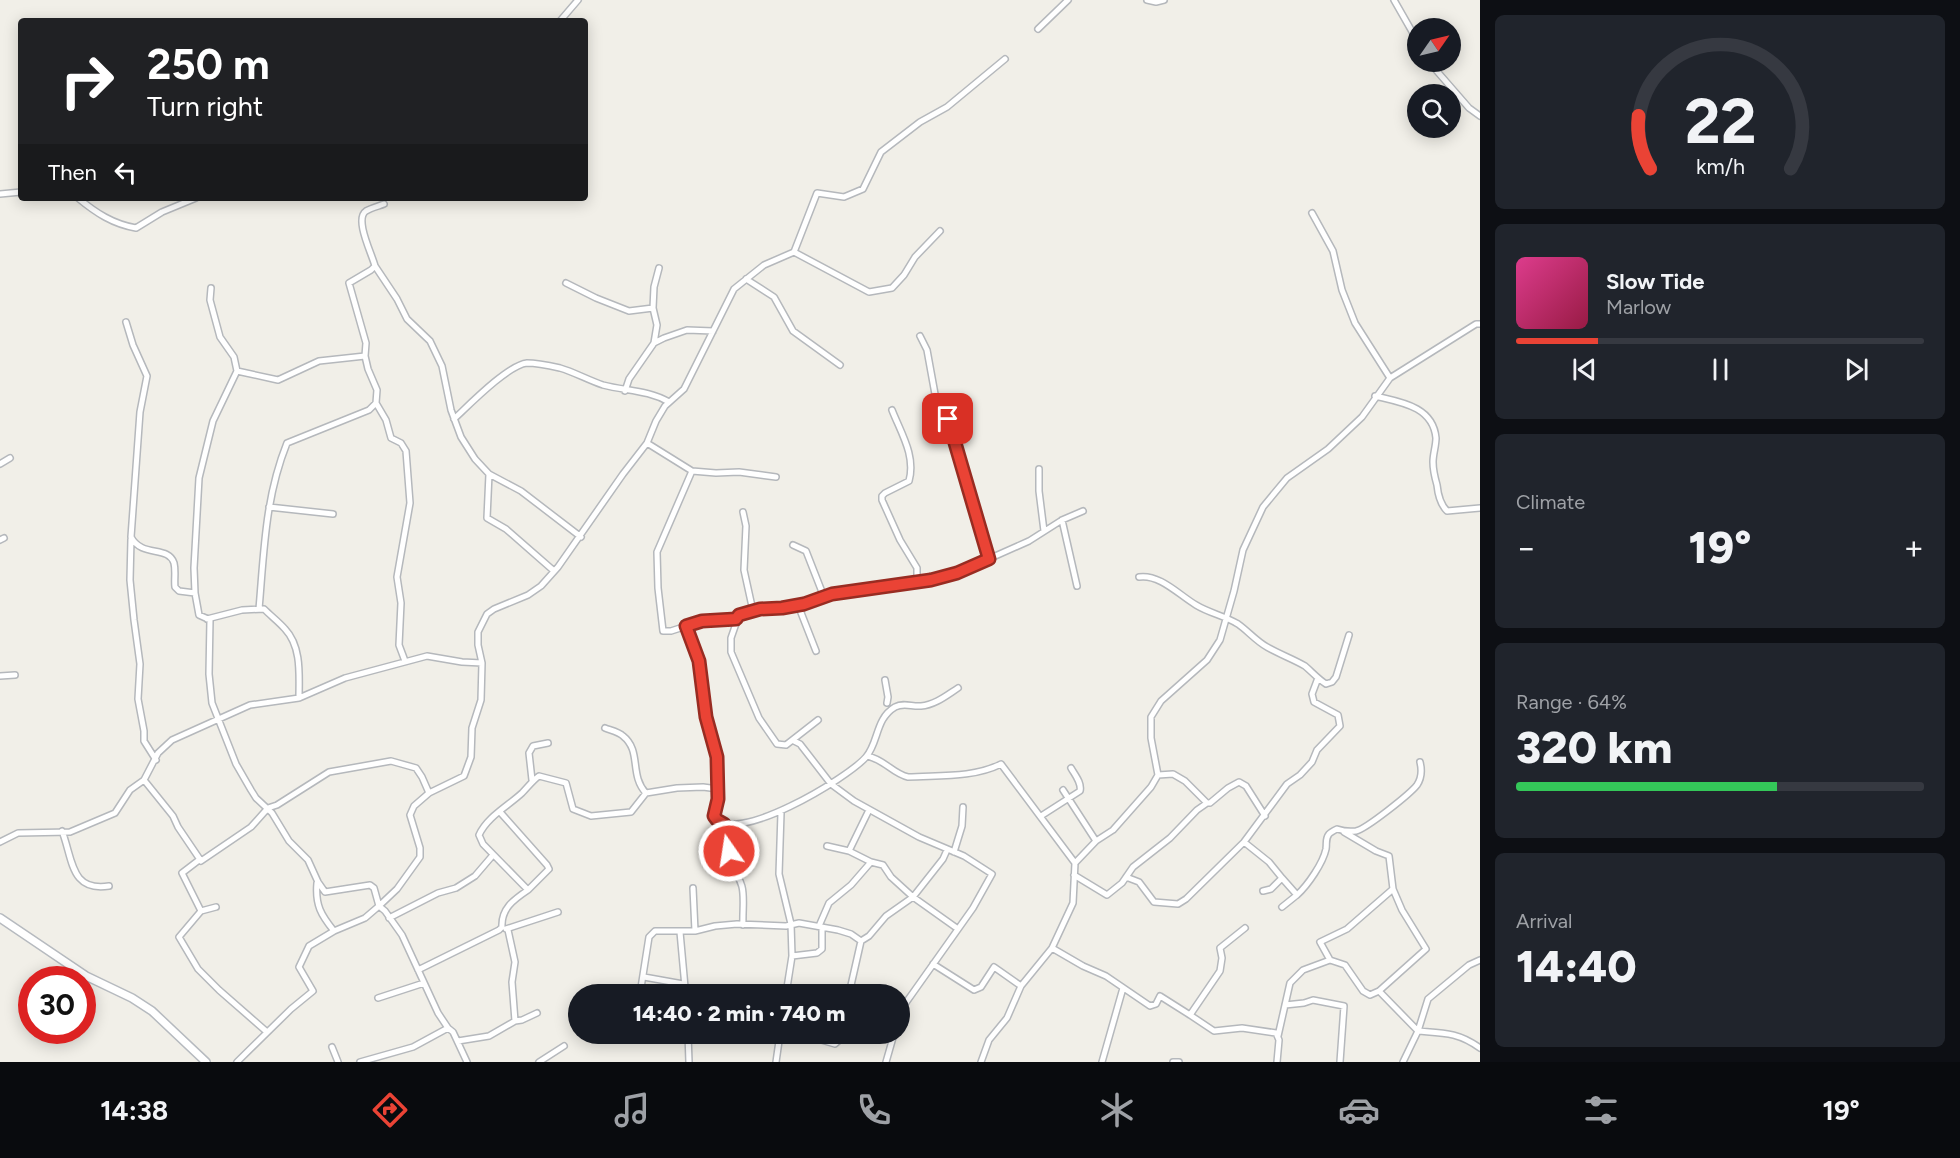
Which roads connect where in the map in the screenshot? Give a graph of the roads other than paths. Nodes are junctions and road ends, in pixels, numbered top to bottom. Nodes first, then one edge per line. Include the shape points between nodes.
1 (578, 0) edge
2 (1068, 0) edge
3 (1147, 0) edge
4 (1164, 0) edge
5 (1394, 0) edge
6 (563, 18) edge
7 (1407, 23) edge
8 (1038, 29) dead end
9 (1005, 59) dead end
10 (1438, 72) edge
11 (1480, 116) edge
12 (18, 192) edge
13 (0, 194) edge
14 (81, 201) edge
15 (189, 201) edge
16 (384, 204) dead end
17 (1311, 213) dead end
18 (940, 231) dead end
19 (794, 252) junction
20 (375, 266) junction
21 (659, 268) dead end
22 (746, 279) junction
23 (566, 284) dead end
24 (211, 288) dead end
25 (653, 308) junction
26 (126, 322) dead end
27 (1480, 324) edge
28 (713, 331) junction
29 (920, 336) dead end
30 (654, 343) junction
31 (365, 356) junction
32 (840, 365) dead end
33 (237, 371) junction
34 (1389, 378) junction
35 (624, 391) junction
36 (1375, 396) junction
37 (669, 402) junction
38 (376, 403) junction
39 (892, 410) dead end
40 (454, 419) junction
41 (647, 443) junction
42 (10, 458) dead end
43 (0, 464) edge
44 (1039, 469) dead end
45 (692, 471) junction
46 (489, 474) junction
47 (776, 477) dead end
48 (269, 507) junction
49 (1480, 508) edge
50 (1083, 511) dead end
51 (743, 512) dead end
52 (333, 514) dead end
53 (1062, 520) junction
54 (1044, 531) junction
55 (131, 537) junction
56 (581, 537) junction
57 (794, 545) dead end
58 (989, 559) junction
59 (554, 571) junction
60 (1138, 577) dead end
61 (917, 581) junction
62 (1077, 586) dead end
63 (195, 593) junction
64 (824, 597) junction
65 (798, 605) junction
66 (259, 609) junction
67 (753, 611) junction
68 (1227, 617) junction
69 (207, 619) junction
70 (736, 619) junction
71 (686, 626) junction
72 (1349, 634) dead end
73 (816, 651) dead end
74 (405, 661) junction
75 (482, 663) junction
76 (15, 675) dead end
77 (0, 676) edge
78 (1318, 678) junction
79 (885, 680) dead end
80 (958, 688) dead end
81 (299, 698) junction
82 (887, 703) junction
83 (893, 708) junction
84 (886, 715) junction
85 (219, 720) junction
86 (818, 720) dead end
87 (605, 728) dead end
88 (794, 741) junction
89 (548, 743) dead end
90 (867, 756) junction
91 (156, 760) junction
92 (1420, 762) dead end
93 (1071, 768) dead end
94 (1158, 775) junction
95 (144, 780) junction
96 (532, 780) junction
97 (831, 784) junction
98 (718, 789) junction
99 (1063, 790) dead end
100 (429, 793) junction
101 (646, 793) junction
102 (1068, 797) junction
103 (1207, 803) junction
104 (963, 807) dead end
105 (268, 808) junction
106 (868, 810) junction
107 (500, 812) junction
108 (781, 813) junction
109 (1041, 816) junction
110 (1265, 816) junction
111 (724, 824) junction
112 (62, 831) junction
113 (1343, 831) junction
114 (1096, 841) junction
115 (0, 842) edge
116 (1244, 842) junction
117 (827, 846) dead end
118 (849, 851) junction
119 (950, 851) junction
120 (493, 855) junction
121 (199, 860) junction
122 (871, 862) junction
123 (1075, 863) junction
124 (1074, 875) junction
125 (1126, 877) junction
126 (1282, 878) junction
127 (318, 882) junction
128 (109, 886) dead end
129 (693, 888) dead end
130 (1394, 889) junction
131 (528, 890) junction
132 (1263, 891) dead end
133 (1297, 895) junction
134 (913, 897) junction
135 (379, 906) junction
136 (216, 907) dead end
137 (1282, 907) dead end
138 (201, 911) junction
139 (558, 912) dead end
140 (0, 918) edge
141 (388, 918) junction
142 (791, 924) junction
143 (743, 925) junction
144 (821, 926) junction
145 (1245, 928) dead end
146 (505, 929) junction
147 (958, 929) junction
148 (334, 931) junction
149 (695, 931) junction
150 (680, 932) junction
151 (861, 941) junction
152 (1052, 948) junction
153 (792, 956) junction
154 (1330, 960) junction
155 (1480, 960) edge
156 (933, 964) junction
157 (418, 970) junction
158 (644, 977) junction
159 (424, 983) junction
160 (642, 984) edge
161 (679, 984) edge
162 (685, 984) edge
163 (788, 984) edge
164 (851, 984) edge
165 (1021, 986) junction
166 (1123, 988) junction
167 (1379, 992) junction
168 (910, 997) edge
169 (378, 998) dead end
170 (1285, 1005) junction
171 (537, 1013) dead end
172 (1190, 1015) junction
173 (515, 1021) junction
174 (448, 1028) junction
175 (1418, 1031) junction
176 (267, 1032) junction
177 (1278, 1036) junction
178 (458, 1041) junction
179 (688, 1044) edge
180 (779, 1044) edge
181 (891, 1044) edge
182 (564, 1046) dead end
183 (332, 1047) dead end
184 (1480, 1048) edge
185 (198, 1055) junction
186 (193, 1062) edge
187 (206, 1062) edge
188 (237, 1062) edge
189 (338, 1062) edge
190 (360, 1062) edge
191 (467, 1062) edge
192 (539, 1062) edge
193 (689, 1062) edge
194 (776, 1062) edge
195 (886, 1062) edge
196 (981, 1062) edge
197 (1102, 1062) edge
198 (1173, 1062) edge
199 (1179, 1062) edge
200 (1277, 1062) edge
201 (1340, 1062) edge
202 (1403, 1062) edge

1 - 6 street
2 - 8 street
3 - 4 street
5 - 7 street
9 - 19 street via 947,107 881,152 863,189 844,197 817,193
10 - 11 street
12 - 13 street
14 - 15 street via 116,224 136,228
16 - 20 street via 361,216
17 - 34 street via 1332,251 1355,323
18 - 19 street via 892,288 869,292
19 - 22 street via 764,265
20 - 31 street via 349,283 366,343
20 - 40 street via 411,324 430,341 442,366
21 - 25 street
22 - 28 street via 734,289
22 - 32 street via 774,297 793,331
23 - 25 street via 629,311
24 - 33 street via 210,300 220,337 234,357
25 - 30 street via 657,325
26 - 55 street via 147,376 140,412
27 - 34 street
28 - 30 street via 687,330
28 - 37 street via 684,388
29 - 58 street via 927,350 939,406 948,419 963,463
30 - 35 street
31 - 33 street via 319,361 278,380
31 - 38 street via 377,390
33 - 63 street via 213,421 199,478
34 - 36 street
35 - 37 street via 640,390
35 - 40 street via 558,368 526,363 496,380
36 - 49 street via 1418,407 1431,422 1436,438 1433,461 1443,507 1447,511
36 - 68 street via 1357,422 1287,478 1263,507 1243,550
37 - 41 street
38 - 48 street via 369,410 287,443
38 - 74 street via 391,438 406,451 410,503 397,577 401,603 399,645
39 - 61 street via 912,469 909,481 885,493 882,500 917,568
40 - 46 street via 460,436
41 - 45 street
41 - 56 street
42 - 43 street
44 - 54 street
45 - 47 street
45 - 71 street via 657,552 663,631
46 - 56 street via 521,491
46 - 59 street via 488,518
48 - 52 street
48 - 66 street
50 - 53 street
51 - 67 street via 744,570
53 - 54 street
53 - 62 street
54 - 58 street
55 - 63 street via 143,550 170,557 175,588
55 - 91 street via 130,580 141,664 138,699 144,741
56 - 59 street
57 - 64 street via 806,551
58 - 61 street via 957,573
59 - 75 street via 528,595 487,614 477,632
60 - 68 street via 1163,584 1218,616
61 - 64 street
63 - 69 street via 199,615
64 - 65 street
65 - 67 street
65 - 73 street
66 - 69 street
66 - 81 street via 264,609 294,642 299,662
67 - 70 street
68 - 78 street
68 - 94 street via 1220,640 1207,660 1161,701 1151,717
69 - 85 street via 212,703
70 - 71 street
70 - 88 street via 730,638 731,652 759,718 777,744 786,746
71 - 98 street via 699,661 706,717 717,757
72 - 78 street via 1336,677 1326,684
74 - 75 street via 427,656
74 - 81 street via 345,678
75 - 100 street via 481,700 472,728 468,771
76 - 77 street
78 - 110 street via 1312,694 1314,702 1338,715 1340,726 1317,750 1312,762 1287,784
79 - 82 street
80 - 83 street via 929,705 903,704
81 - 85 street via 250,705
82 - 83 street
82 - 84 street
83 - 84 street
84 - 90 street
85 - 91 street via 172,740
85 - 105 street via 236,764 256,798
86 - 88 street
87 - 101 street via 623,736 634,752 637,782
88 - 97 street
89 - 96 street via 533,746 529,753
90 - 97 street
90 - 109 street via 908,777 974,773 1001,764
91 - 95 street
92 - 113 street via 1422,769 1416,786 1366,827
93 - 102 street via 1081,787
94 - 103 street via 1173,774
94 - 114 street via 1113,830
95 - 112 street via 130,790 115,813 75,830
95 - 121 street via 173,816
96 - 101 street via 539,776 566,783 573,809 591,816 631,812
96 - 107 street
97 - 106 street
97 - 108 street
98 - 101 street via 677,788
98 - 111 street via 714,816
99 - 102 street
100 - 105 street via 416,768 391,761 329,772
100 - 135 street via 418,801 410,815 420,857 398,889
102 - 109 street
102 - 114 street
103 - 110 street via 1239,782 1246,786
103 - 125 street
104 - 119 street via 962,826
105 - 121 street via 251,827 205,860
105 - 127 street via 289,841 308,860
106 - 118 street
106 - 119 street
107 - 120 street via 479,835
107 - 131 street via 549,869
108 - 111 street
108 - 142 street via 779,874
109 - 123 street
110 - 116 street
111 - 143 street via 728,867 743,883
112 - 115 street via 18,833
112 - 128 street via 73,869 84,884
113 - 130 street via 1389,856
113 - 133 street via 1337,829 1326,837 1326,849 1307,885
114 - 123 street
116 - 125 street via 1178,903 1154,902 1139,882
116 - 126 street
117 - 118 street
118 - 122 street
119 - 134 street
119 - 147 street via 992,874
120 - 131 street
120 - 141 street via 476,876
121 - 138 street via 182,873
122 - 134 street via 883,865
122 - 144 street via 829,903
123 - 124 street
124 - 125 street via 1107,894
124 - 152 street via 1073,903
126 - 132 street
126 - 133 street
127 - 135 street via 325,892 370,885
127 - 148 street via 316,894 321,915
129 - 149 street
130 - 154 street via 1347,929 1320,942
130 - 167 street via 1426,949
131 - 146 street via 513,900 501,917
133 - 137 street
134 - 147 street
134 - 151 street
135 - 141 street
135 - 148 street via 365,918
136 - 138 street
138 - 176 street via 179,937 198,969
139 - 146 street
140 - 185 street via 86,976 152,1011
141 - 157 street via 402,935
142 - 143 street
142 - 144 street
142 - 153 street
143 - 149 street
144 - 151 street via 851,934
144 - 153 street via 822,949
145 - 172 street via 1220,948 1220,971
146 - 157 street
146 - 173 street via 515,962
147 - 156 street
148 - 176 street via 309,946 299,967 312,991
149 - 150 street
150 - 158 street via 651,933
150 - 162 street
151 - 164 street
152 - 165 street
152 - 166 street
153 - 163 street
154 - 167 street via 1345,965 1363,991 1370,995
154 - 170 street via 1296,976 1290,983
155 - 175 street via 1428,999
156 - 165 street via 974,990 981,987 994,967
156 - 168 street
157 - 159 street
158 - 160 street
158 - 161 street
159 - 169 street
159 - 174 street
165 - 196 street via 1007,1018 989,1040
166 - 172 street via 1150,1005 1156,1004 1161,996
166 - 197 street
167 - 175 street
170 - 177 street
170 - 201 street via 1313,1000 1344,1006
171 - 173 street
172 - 177 street via 1214,1030 1242,1028 1271,1031
173 - 178 street via 489,1036
174 - 178 street
174 - 190 street via 414,1047
175 - 184 street via 1460,1036
175 - 202 street
176 - 188 street
177 - 200 street
178 - 191 street
179 - 193 street
180 - 194 street
181 - 195 street
182 - 192 street
183 - 189 street
185 - 186 street
185 - 187 street
198 - 199 street

